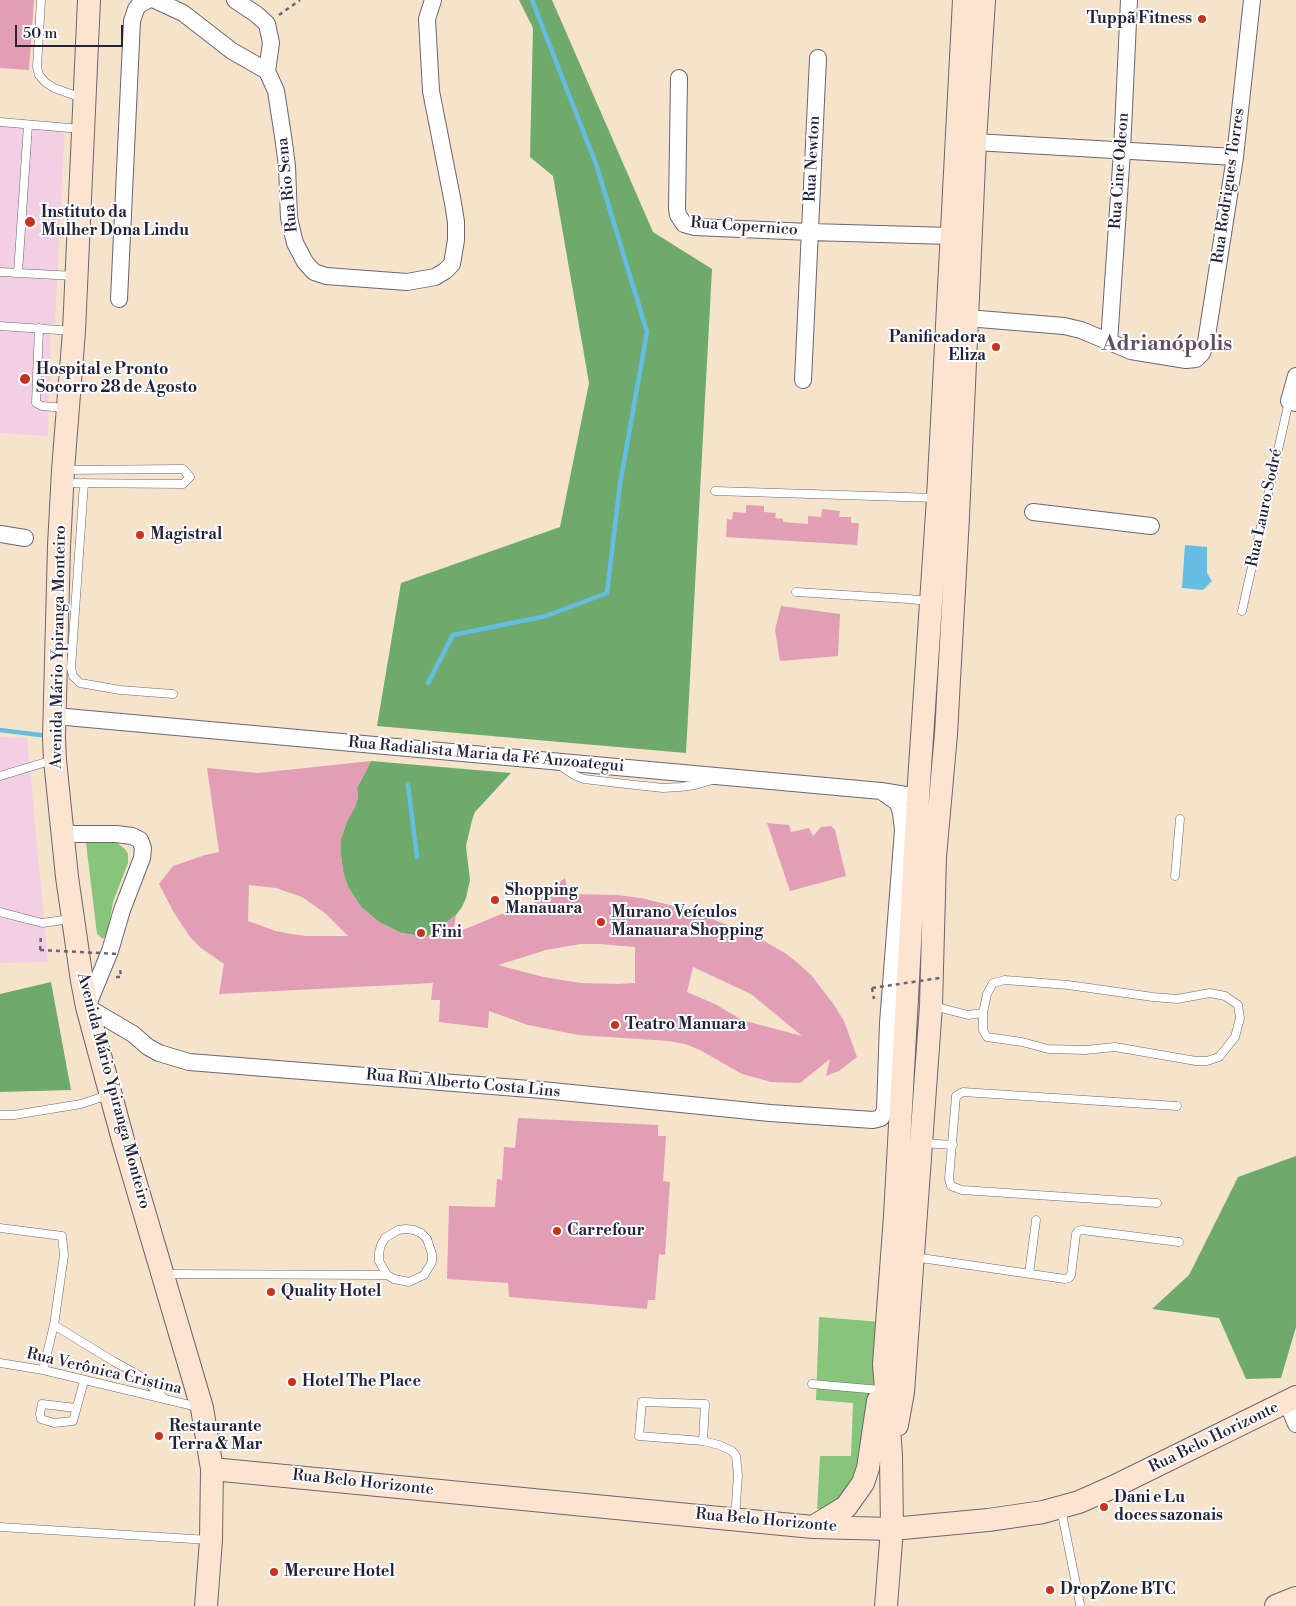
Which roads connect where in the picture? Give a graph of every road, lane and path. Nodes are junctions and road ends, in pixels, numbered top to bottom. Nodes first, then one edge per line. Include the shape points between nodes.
1 (41, 0) edge
2 (89, 0) edge
3 (148, 0) edge
4 (155, 0) edge
5 (235, 0) edge
6 (300, 0) edge
7 (433, 0) edge
8 (964, 0) edge
9 (984, 0) edge
10 (1129, 0) edge
11 (1252, 0) edge
12 (267, 24) junction
13 (818, 58) dead end
14 (267, 71) junction
15 (679, 78) dead end
16 (85, 99) junction
17 (0, 122) edge
18 (28, 125) junction
19 (83, 129) junction
20 (975, 142) junction
21 (1122, 151) junction
22 (1235, 158) junction
23 (810, 232) junction
24 (952, 236) junction
25 (0, 272) edge
26 (18, 273) junction
27 (77, 276) junction
28 (119, 299) dead end
29 (967, 318) junction
30 (0, 326) edge
31 (39, 328) junction
32 (74, 331) junction
33 (1109, 342) junction
34 (1296, 376) edge
35 (803, 380) dead end
36 (1292, 402) edge
37 (69, 409) junction
38 (70, 478) junction
39 (715, 491) dead end
40 (938, 498) junction
41 (1033, 512) dead end
42 (1151, 526) dead end
43 (0, 534) edge
44 (25, 538) dead end
45 (69, 561) junction
46 (796, 592) dead end
47 (931, 602) junction
48 (1242, 611) dead end
49 (172, 694) dead end
50 (55, 716) junction
51 (55, 760) junction
52 (0, 776) edge
53 (881, 791) junction
54 (918, 797) junction
55 (1180, 819) dead end
56 (62, 834) junction
57 (900, 865) junction
58 (1175, 876) dead end
59 (913, 885) junction
60 (0, 912) edge
61 (73, 919) junction
62 (910, 937) junction
63 (40, 950) dead end
64 (119, 954) dead end
65 (893, 957) junction
66 (940, 978) dead end
67 (872, 988) dead end
68 (931, 1006) junction
69 (87, 1007) junction
70 (983, 1013) junction
71 (111, 1094) junction
72 (1177, 1106) dead end
73 (0, 1115) edge
74 (920, 1143) junction
75 (953, 1145) junction
76 (1158, 1203) dead end
77 (1036, 1220) dead end
78 (0, 1228) edge
79 (1179, 1242) dead end
80 (913, 1257) junction
81 (163, 1274) junction
82 (1029, 1274) junction
83 (387, 1275) junction
84 (54, 1325) junction
85 (0, 1363) edge
86 (884, 1364) junction
87 (43, 1370) junction
88 (84, 1381) junction
89 (812, 1384) dead end
90 (880, 1390) junction
91 (165, 1399) junction
92 (1291, 1400) edge
93 (76, 1408) junction
94 (202, 1408) junction
95 (1296, 1424) edge
96 (703, 1441) junction
97 (891, 1455) junction
98 (212, 1469) junction
99 (1061, 1507) junction
100 (735, 1520) junction
101 (0, 1527) edge
102 (813, 1527) junction
103 (892, 1529) junction
104 (211, 1540) junction
105 (1296, 1598) edge
106 (1080, 1604) dead end
107 (206, 1606) edge
108 (886, 1606) edge
109 (1276, 1606) edge

1 - 16 lane via 39,75 54,88
2 - 16 main road, Avenida Mário Ypiranga Monteiro
3 - 28 street via 136,9 132,21
4 - 14 street via 182,13 232,51
5 - 12 street
6 - 12 path
7 - 14 street, Rua Rio Sena via 427,19 431,91 456,222 452,264 435,277 407,282 337,278 314,272 305,262 295,243 289,218 282,127 276,91
8 - 24 main road
9 - 20 main road
10 - 21 street, Rua Cine Odeon
11 - 22 street, Rua Rodrigues Torres
12 - 14 street via 271,42
13 - 23 street, Rua Newton
15 - 23 street, Rua Copernico via 677,209 680,220 695,227
16 - 19 main road, Avenida Mário Ypiranga Monteiro
17 - 18 lane
18 - 19 lane
18 - 26 lane
19 - 27 main road, Avenida Mário Ypiranga Monteiro
20 - 21 street
20 - 29 main road
21 - 22 street
21 - 33 street, Rua Cine Odeon
22 - 33 street, Rua Rodrigues Torres via 1202,353 1196,359 1186,360 1131,351
23 - 24 street, Rua Copernico
23 - 35 street, Rua Newton
24 - 40 main road
25 - 26 lane
26 - 27 lane
27 - 32 main road, Avenida Mário Ypiranga Monteiro
29 - 33 street via 1064,326
29 - 68 main road via 946,734 935,857
30 - 31 lane
31 - 32 lane
31 - 37 lane via 36,403
32 - 37 main road, Avenida Mário Ypiranga Monteiro
34 - 36 street, Rua Lauro Sodré
36 - 48 lane, Rua Lauro Sodré
37 - 38 main road, Avenida Mário Ypiranga Monteiro
38 - 38 lane via 183,469 190,477 183,484
38 - 45 main road, Avenida Mário Ypiranga Monteiro
39 - 40 lane
40 - 47 main road
41 - 42 street
43 - 44 street
45 - 49 lane via 73,676 80,683
45 - 50 main road, Avenida Mário Ypiranga Monteiro
46 - 47 lane
47 - 54 main road
50 - 51 main road, Avenida Mário Ypiranga Monteiro
50 - 53 street, Rua Radialista Maria da Fé Anzoategui
51 - 52 lane
51 - 56 main road, Avenida Mário Ypiranga Monteiro
53 - 54 street, Rua Radialista Maria da Fé Anzoategui
53 - 57 street via 898,803 901,813
54 - 59 main road
55 - 58 lane
56 - 61 main road, Avenida Mário Ypiranga Monteiro
56 - 69 street via 132,836 140,840 143,848 107,959
57 - 59 main road
57 - 65 street
59 - 62 main road
60 - 61 lane via 42,923
61 - 69 main road, Avenida Mário Ypiranga Monteiro
62 - 65 main road
62 - 86 main road
63 - 64 path, bridge
65 - 69 street, Rua Rui Alberto Costa Lins via 884,1113 879,1120 189,1062 148,1047 133,1034
66 - 67 path, bridge
68 - 70 lane via 968,1014
68 - 74 main road
69 - 71 main road, Avenida Mário Ypiranga Monteiro
70 - 70 lane via 993,982 1005,980 1177,999 1210,994 1225,996 1238,1005 1240,1018 1235,1036 1219,1057 1196,1061 1115,1047 1048,1049 998,1040 987,1037 983,1030
71 - 73 lane via 81,1104
71 - 81 main road, Avenida Mário Ypiranga Monteiro
72 - 75 lane via 963,1092 956,1096
74 - 75 lane
74 - 80 main road
75 - 76 lane via 950,1186 962,1190
77 - 82 lane
78 - 84 lane via 62,1236 64,1256
79 - 82 lane via 1082,1230 1076,1234 1069,1278
80 - 82 lane
80 - 97 main road via 903,1392
81 - 83 lane
81 - 94 main road, Avenida Mário Ypiranga Monteiro
83 - 83 lane via 409,1282 424,1275 432,1262 432,1254 427,1239 421,1233 398,1230 385,1238 379,1261
84 - 87 lane
84 - 91 lane via 140,1376
85 - 87 lane, Rua Verônica Cristina
86 - 90 main road
86 - 97 main road
87 - 88 lane, Rua Verônica Cristina
88 - 91 lane, Rua Verônica Cristina
88 - 93 lane
89 - 90 lane
90 - 102 main road via 863,1483 846,1507
91 - 94 lane, Rua Verônica Cristina
92 - 95 street
92 - 99 main road, Rua Belo Horizonte via 1113,1487
93 - 93 lane via 74,1421 54,1423 41,1419 42,1404
94 - 98 main road, Avenida Mário Ypiranga Monteiro
96 - 96 lane via 705,1404 642,1402 639,1436
96 - 100 lane via 719,1445 736,1456
97 - 103 main road
98 - 100 main road, Rua Belo Horizonte
98 - 104 main road, Avenida Mário Ypiranga Monteiro
99 - 103 main road, Rua Belo Horizonte via 988,1520
99 - 106 lane
100 - 102 main road, Rua Belo Horizonte
101 - 104 lane
102 - 103 main road, Rua Belo Horizonte
103 - 108 main road
104 - 107 main road, Avenida Mário Ypiranga Monteiro
105 - 109 main road

